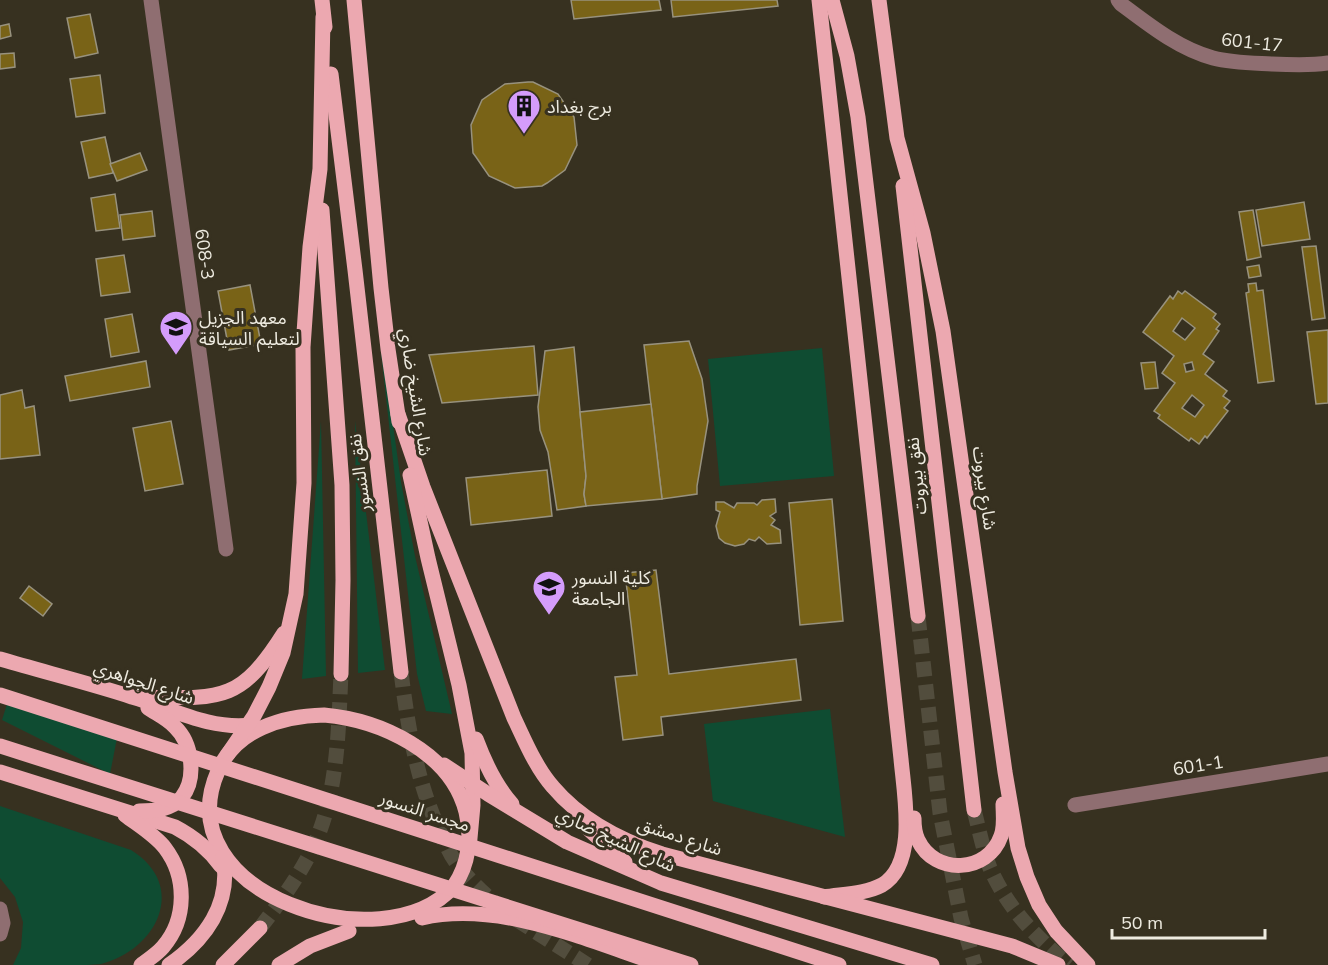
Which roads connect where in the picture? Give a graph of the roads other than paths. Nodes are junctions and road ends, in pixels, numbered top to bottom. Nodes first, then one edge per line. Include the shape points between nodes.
1 (151, 0) edge
2 (322, 0) edge
3 (354, 0) edge
4 (819, 0) edge
5 (832, 0) edge
6 (879, 0) edge
7 (1118, 0) edge
8 (324, 17) junction
9 (1328, 63) edge
10 (897, 138) junction
11 (320, 169) junction
12 (398, 414) junction
13 (226, 549) dead end
14 (918, 616) tunnel mouth
15 (292, 620) junction
16 (0, 659) edge
17 (401, 672) tunnel mouth
18 (340, 674) tunnel mouth
19 (459, 685) junction
20 (0, 695) edge
21 (134, 697) junction
22 (278, 721) junction
23 (246, 726) junction
24 (414, 745) junction
25 (0, 746) edge
26 (228, 754) junction
27 (901, 759) junction
28 (1328, 764) edge
29 (0, 772) edge
30 (1005, 772) junction
31 (473, 785) junction
32 (552, 786) junction
33 (1075, 805) dead end
34 (116, 807) junction
35 (974, 810) tunnel mouth
36 (535, 823) junction
37 (550, 832) junction
38 (607, 848) junction
39 (468, 849) junction
40 (662, 854) junction
41 (222, 855) junction
42 (226, 872) junction
43 (661, 883) junction
44 (252, 890) junction
45 (824, 897) junction
46 (0, 909) edge
47 (405, 922) junction
48 (260, 928) tunnel mouth
49 (354, 930) junction
50 (0, 934) edge
51 (141, 965) edge
52 (169, 965) edge
53 (222, 965) edge
54 (279, 965) edge
55 (662, 965) edge
56 (691, 965) edge
57 (839, 965) edge
58 (932, 965) edge
59 (1058, 965) edge
60 (1088, 965) edge

1 - 13 street, 608-3
2 - 8 main road
3 - 12 main road, شارع الشيخ ضاري via 381,288
4 - 27 main road
5 - 14 main road, نفق بيروت via 858,117
6 - 10 main road, شارع بيروت
7 - 9 street, 601-17 via 1153,28 1212,58 1291,65
8 - 11 main road
8 - 17 main road, نفق النسور
10 - 30 main road, شارع بيروت via 923,233 943,331
10 - 35 main road, نفق بيروت
11 - 15 main road via 303,347 304,483
11 - 18 main road via 342,485
12 - 19 main road, شارع الشيخ ضاري
12 - 32 main road, شارع دمشق via 514,718
15 - 21 main road via 268,658 234,690 197,697
15 - 23 main road via 284,653
16 - 21 main road, شارع الجواهري
19 - 31 main road, شارع الشيخ ضاري via 472,753
19 - 36 main road via 488,770 502,794
20 - 57 main road, مجسر النسور, bridge
21 - 23 main road, شارع الجواهري via 198,720
21 - 34 main road via 176,728 186,744 191,764 189,783 182,797 170,807 154,811
22 - 23 main road, شارع الجواهري
22 - 24 main road, شارع الجواهري via 309,716 348,718 386,729
22 - 26 main road via 251,734
23 - 26 main road
24 - 31 main road, شارع الشيخ ضاري
24 - 39 main road via 438,765 461,799 467,819
25 - 56 main road, bridge
26 - 41 main road via 213,781 209,811
27 - 30 main road via 909,781 917,839 926,852 953,866 969,865 995,848 1002,835
27 - 45 main road via 906,835 897,873 882,885 864,891
28 - 33 street, 601-1
29 - 34 main road
30 - 60 main road, شارع بيروت via 1026,877 1056,931
31 - 36 main road, شارع الشيخ ضاري
31 - 39 main road, شارع الشيخ ضاري
32 - 38 main road via 571,813
32 - 40 main road, شارع دمشق via 595,823
34 - 42 main road via 195,838
34 - 51 main road via 164,846 179,873 182,899 177,925 162,948
36 - 37 main road, شارع الشيخ ضاري
37 - 38 main road
37 - 43 main road, شارع الشيخ ضاري
38 - 40 main road
38 - 43 main road
39 - 47 main road via 451,891 428,911
40 - 45 main road, شارع دمشق
41 - 42 main road
41 - 44 main road
42 - 44 main road
42 - 52 main road via 219,910 211,925
43 - 58 main road, شارع الشيخ ضاري
44 - 49 main road via 307,921
45 - 59 main road, شارع دمشق via 1012,946
46 - 50 street
47 - 49 main road
47 - 55 main road via 462,914 528,921
48 - 53 main road
49 - 54 main road via 310,946

